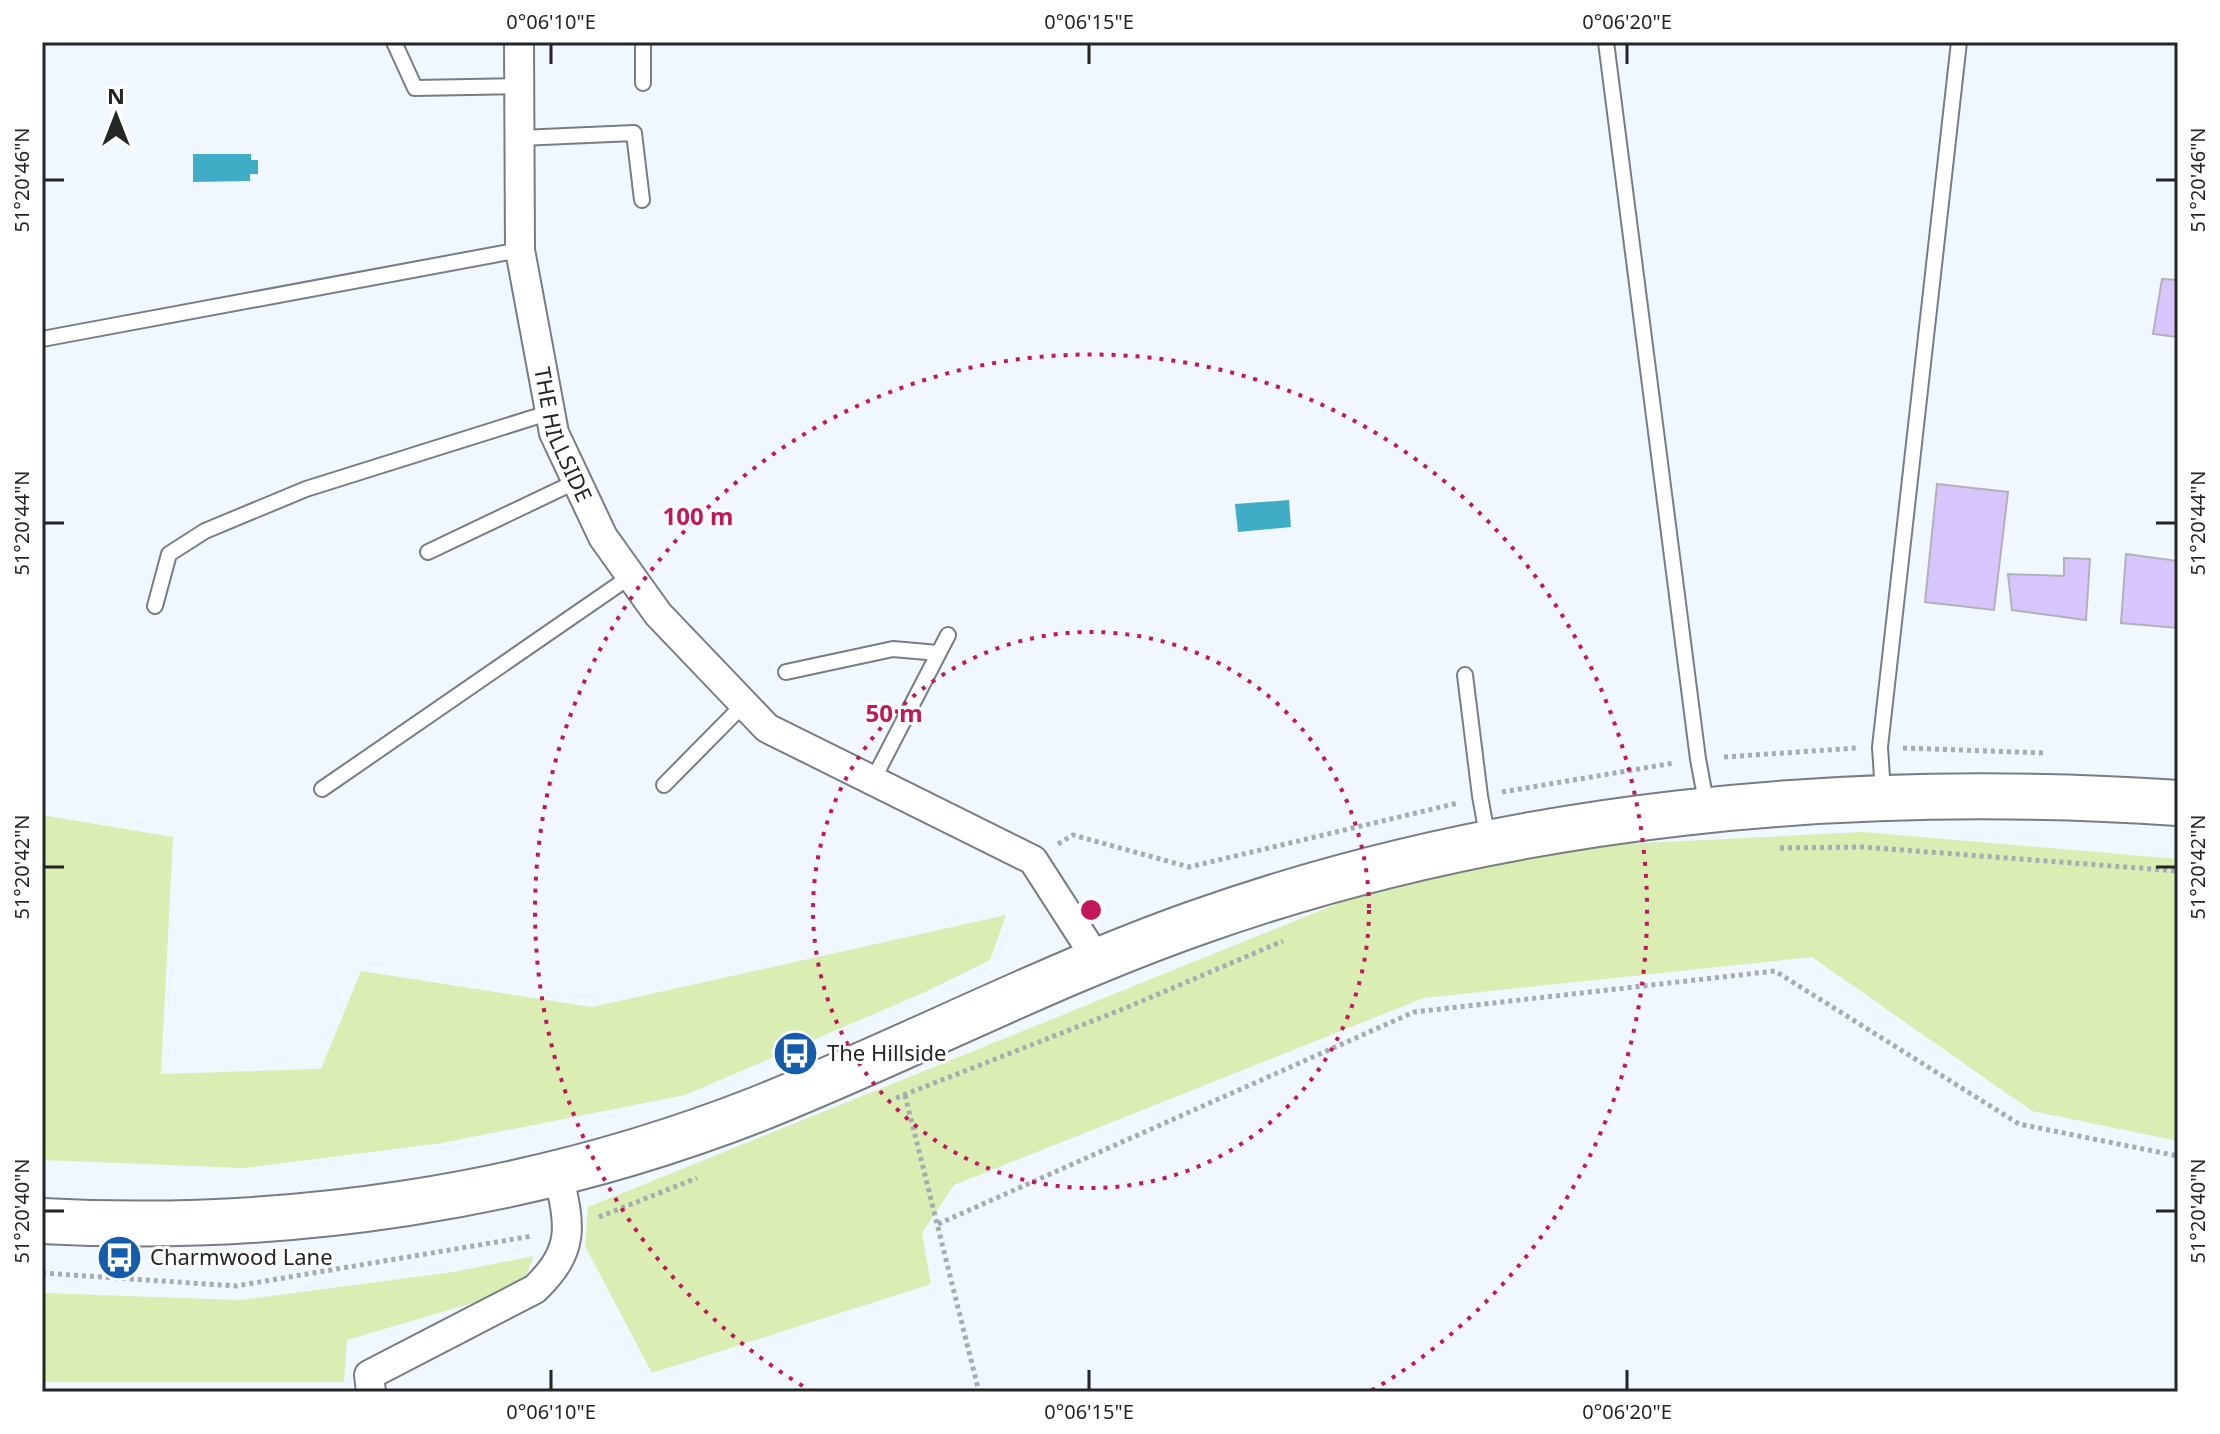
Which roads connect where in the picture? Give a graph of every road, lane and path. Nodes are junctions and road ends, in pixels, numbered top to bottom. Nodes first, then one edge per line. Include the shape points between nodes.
1 (394, 42) edge
2 (519, 42) edge
3 (643, 42) edge
4 (1606, 42) edge
5 (1959, 42) edge
6 (643, 83) dead end
7 (519, 86) junction
8 (520, 138) junction
9 (642, 200) dead end
10 (520, 250) junction
11 (42, 339) edge
12 (551, 412) junction
13 (577, 481) junction
14 (428, 552) dead end
15 (631, 576) junction
16 (155, 606) dead end
17 (948, 635) dead end
18 (938, 653) junction
19 (786, 672) dead end
20 (1465, 675) dead end
21 (744, 704) junction
22 (873, 780) junction
23 (664, 785) dead end
24 (322, 789) dead end
25 (1883, 797) junction
26 (2178, 803) edge
27 (1707, 810) junction
28 (1489, 844) junction
29 (1770, 849) dead end
30 (2178, 871) edge
31 (1297, 935) dead end
32 (1098, 961) junction
33 (905, 1095) junction
34 (893, 1099) dead end
35 (2178, 1156) edge
36 (710, 1172) dead end
37 (558, 1173) junction
38 (42, 1221) edge
39 (938, 1224) junction
40 (568, 1230) junction
41 (42, 1273) edge
42 (371, 1392) edge
43 (979, 1392) edge

1 - 7 lane via 415,88
2 - 7 street, THE HILLSIDE
3 - 6 lane
4 - 27 lane
5 - 25 lane via 1880,747
7 - 8 street, THE HILLSIDE
8 - 9 lane via 634,133
8 - 10 street, THE HILLSIDE
10 - 11 lane
10 - 12 street, THE HILLSIDE
12 - 13 street, THE HILLSIDE via 554,433
12 - 16 lane via 306,489 205,531 169,554
13 - 14 lane
13 - 15 street, THE HILLSIDE via 603,537
15 - 21 street, THE HILLSIDE via 658,614
15 - 24 lane
17 - 18 lane
18 - 19 lane via 893,649
18 - 22 lane
20 - 28 lane
21 - 22 street, THE HILLSIDE via 767,728
21 - 23 lane
22 - 32 street, THE HILLSIDE via 1033,860
25 - 26 highway via 2031,796
25 - 27 highway
27 - 28 highway
28 - 32 highway via 1329,881 1194,923
29 - 30 path via 1863,847
31 - 33 path
32 - 37 highway via 760,1108
33 - 34 path
33 - 39 path
35 - 39 path via 2019,1124 1775,971 1414,1012
36 - 40 path
37 - 38 highway via 420,1201 284,1218 147,1224
37 - 40 street
39 - 43 path
40 - 41 path via 236,1286
40 - 42 street via 556,1269 535,1289 369,1375

